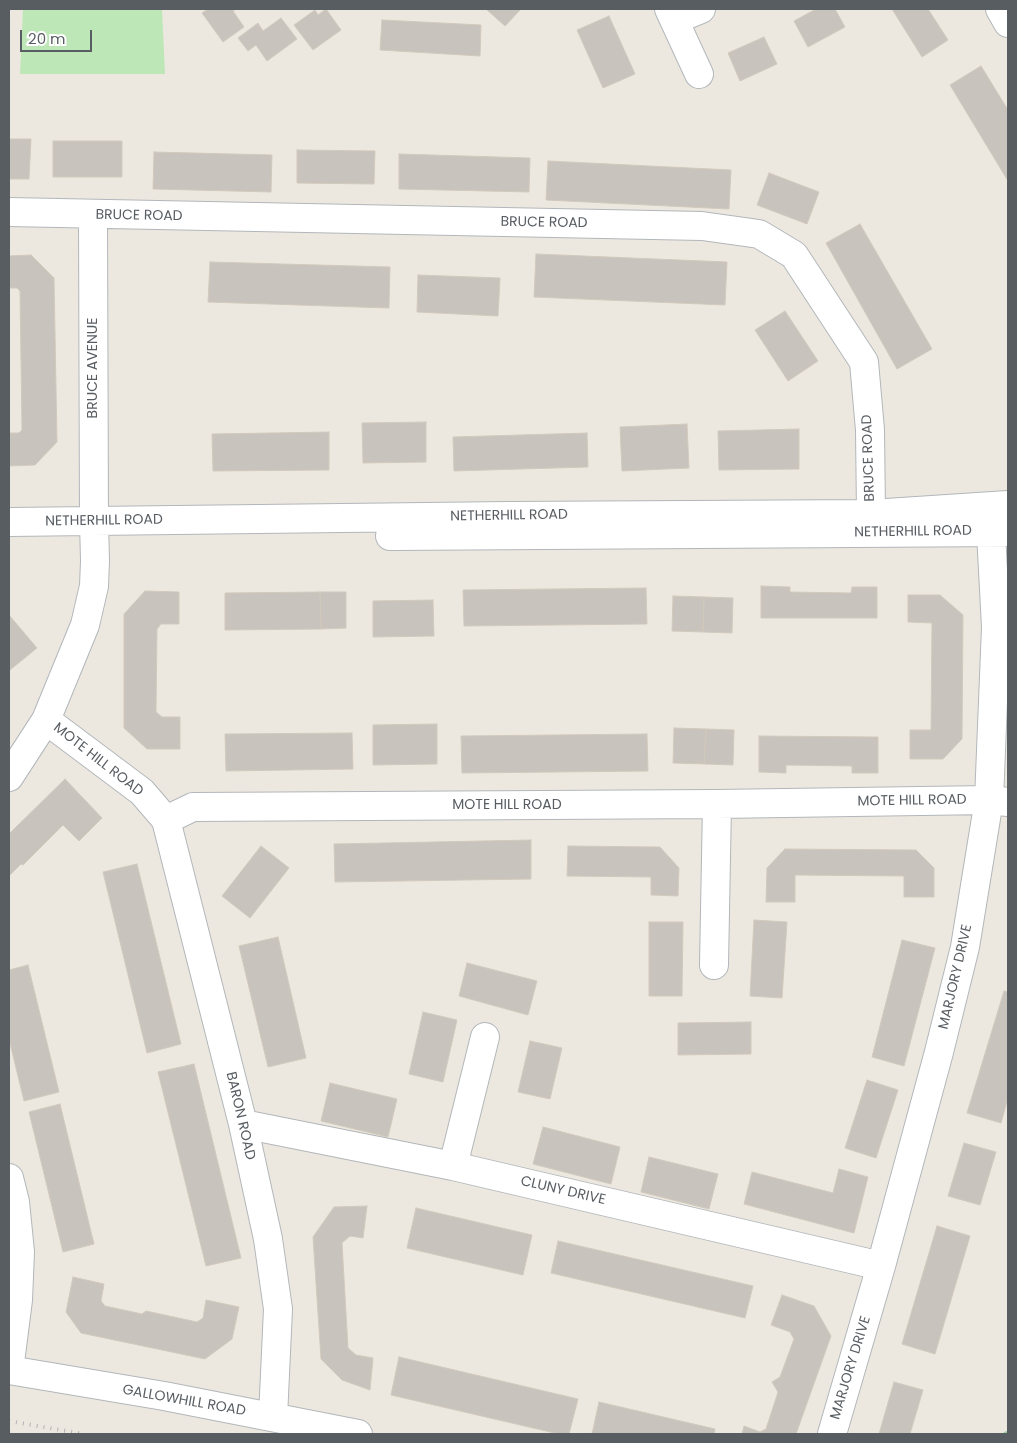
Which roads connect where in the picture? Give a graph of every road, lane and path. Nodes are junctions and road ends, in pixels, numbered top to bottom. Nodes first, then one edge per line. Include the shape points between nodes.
1 (702, 9) edge
2 (1000, 9) edge
3 (672, 14) edge
4 (1008, 22) edge
5 (699, 74) dead end
6 (9, 212) edge
7 (93, 215) junction
8 (871, 514) junction
9 (999, 519) edge
10 (9, 522) edge
11 (94, 528) junction
12 (9, 538) edge
13 (46, 720) junction
14 (9, 777) edge
15 (999, 801) edge
16 (716, 804) junction
17 (166, 820) junction
18 (714, 965) dead end
19 (485, 1037) dead end
20 (243, 1124) junction
21 (453, 1166) junction
22 (9, 1178) edge
23 (881, 1266) junction
24 (9, 1370) edge
25 (273, 1417) junction
26 (1008, 1432) edge
27 (358, 1434) edge
28 (832, 1434) edge
29 (1004, 1434) edge

1 - 3 street
2 - 4 street
3 - 5 street
6 - 7 street, BRUCE ROAD
7 - 8 street, BRUCE ROAD via 702,226 759,234 794,256 864,362 870,430
7 - 11 street, BRUCE AVENUE
8 - 9 street, NETHERHILL ROAD
8 - 11 street, NETHERHILL ROAD
9 - 11 street, NETHERHILL ROAD via 504,536
9 - 15 street, MARJORY DRIVE via 996,627
10 - 11 street, NETHERHILL ROAD
11 - 12 street, NETHERHILL ROAD
11 - 13 street, BRUCE AVENUE via 94,586 85,625
13 - 14 street, BRUCE AVENUE
13 - 17 street, MOTE HILL ROAD via 142,792
15 - 16 street, MOTE HILL ROAD
15 - 23 street, MARJORY DRIVE via 939,1052
16 - 17 street, MOTE HILL ROAD via 193,807
16 - 18 street
17 - 20 street, BARON ROAD
19 - 21 street
20 - 21 street, CLUNY DRIVE
20 - 25 street, BARON ROAD via 268,1239 278,1309
21 - 23 street, CLUNY DRIVE
22 - 24 street via 20,1252
23 - 28 street, MARJORY DRIVE
24 - 25 street, GALLOWHILL ROAD
25 - 27 street, GALLOWHILL ROAD
26 - 29 path

